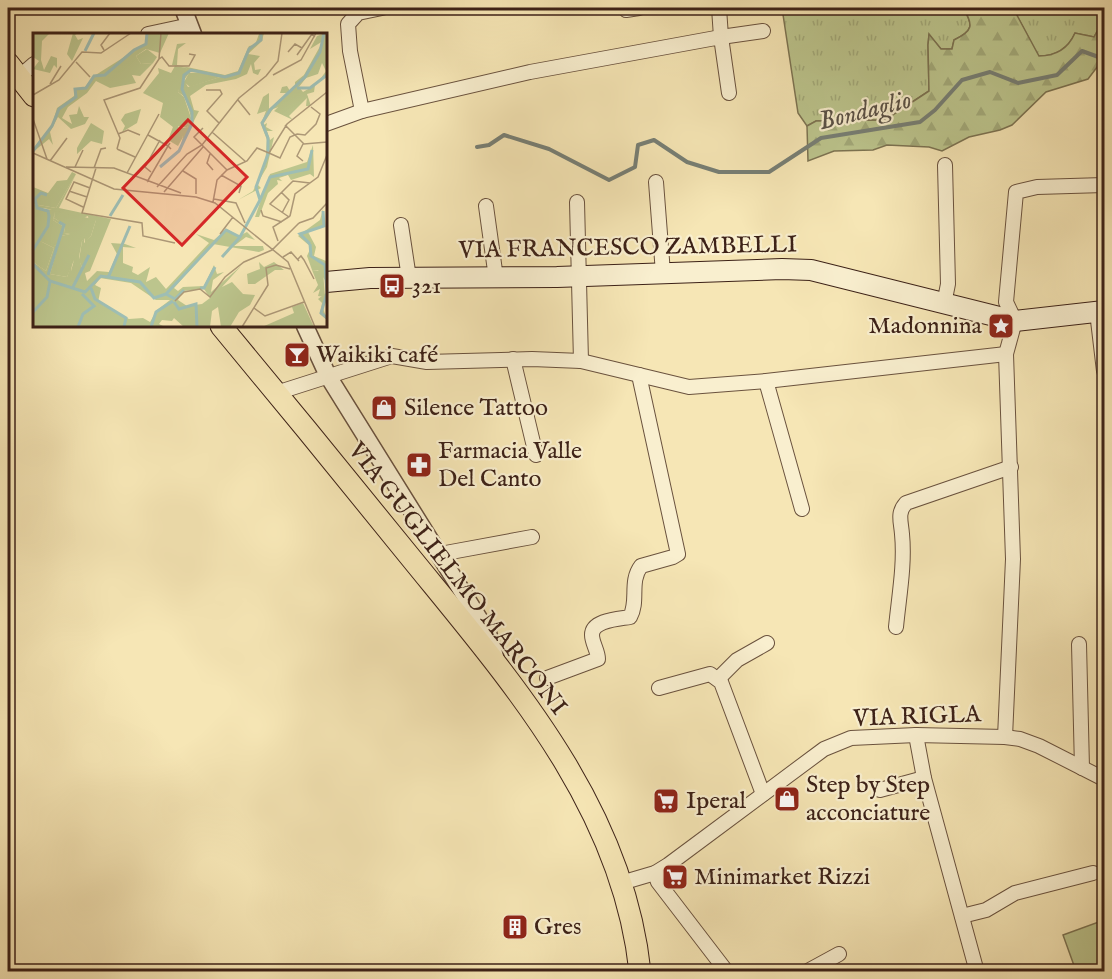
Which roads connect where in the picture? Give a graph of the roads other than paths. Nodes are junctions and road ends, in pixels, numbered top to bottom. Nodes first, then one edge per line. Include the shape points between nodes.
1 (183, 8) edge
2 (382, 8) edge
3 (719, 8) edge
4 (191, 30) edge
5 (763, 31) dead end
6 (159, 33) edge
7 (721, 37) junction
8 (20, 68) edge
9 (729, 93) dead end
10 (33, 94) edge
11 (362, 111) junction
12 (327, 124) edge
13 (945, 165) dead end
14 (656, 182) dead end
15 (1104, 185) edge
16 (577, 202) dead end
17 (486, 206) dead end
18 (401, 225) dead end
19 (663, 273) junction
20 (577, 276) junction
21 (410, 278) junction
22 (495, 278) junction
23 (327, 282) edge
24 (944, 304) junction
25 (1101, 312) edge
26 (1015, 321) junction
27 (223, 327) edge
28 (304, 327) edge
29 (1006, 354) junction
30 (513, 359) junction
31 (581, 361) junction
32 (1104, 370) edge
33 (639, 375) junction
34 (328, 376) junction
35 (766, 381) junction
36 (276, 393) junction
37 (536, 455) dead end
38 (1011, 467) junction
39 (802, 509) dead end
40 (532, 537) dead end
41 (440, 554) junction
42 (463, 592) junction
43 (460, 619) junction
44 (896, 627) dead end
45 (767, 643) dead end
46 (1079, 644) dead end
47 (498, 666) junction
48 (547, 678) dead end
49 (718, 679) junction
50 (659, 688) dead end
51 (916, 735) junction
52 (1005, 737) junction
53 (1082, 768) junction
54 (924, 778) junction
55 (1104, 779) edge
56 (880, 790) dead end
57 (763, 794) junction
58 (655, 873) junction
59 (1093, 873) dead end
60 (621, 883) junction
61 (962, 916) junction
62 (839, 954) dead end
63 (640, 972) edge
64 (727, 972) edge
65 (806, 972) edge
66 (977, 972) edge

1 - 4 street
2 - 11 street via 358,13 348,24
3 - 7 street
4 - 6 street
5 - 7 street
7 - 9 street
7 - 11 street via 530,72
8 - 10 main road
11 - 12 street
13 - 24 street via 948,284
14 - 19 street
15 - 26 street via 1036,187 1016,192 1006,302
16 - 20 street
17 - 22 street
18 - 21 street
19 - 20 main road, VIA FRANCESCO ZAMBELLI
19 - 24 main road, VIA FRANCESCO ZAMBELLI via 811,270
20 - 22 main road, VIA FRANCESCO ZAMBELLI
20 - 31 street
21 - 22 main road, VIA FRANCESCO ZAMBELLI
21 - 23 main road, VIA FRANCESCO ZAMBELLI
24 - 26 main road, VIA FRANCESCO ZAMBELLI
25 - 26 main road, VIA FRANCESCO ZAMBELLI
25 - 32 street
26 - 29 street
27 - 36 main road, VIA GUGLIELMO MARCONI
28 - 34 street
29 - 35 street
29 - 38 street
30 - 31 street
30 - 34 street via 427,362 392,356
30 - 37 street
31 - 33 street
33 - 35 street via 689,387
33 - 48 street via 678,554 641,566 634,577 634,610 630,616 594,628 598,659
34 - 36 street
34 - 41 street
35 - 39 street
36 - 43 main road, VIA GUGLIELMO MARCONI
38 - 44 street via 901,508 903,553
38 - 52 street via 1013,559
40 - 41 street
41 - 42 street
42 - 43 street via 465,609
42 - 47 street via 488,633
43 - 47 main road, VIA GUGLIELMO MARCONI
45 - 49 street via 737,660
46 - 53 street
47 - 60 main road, VIA GUGLIELMO MARCONI via 553,740 585,795
49 - 50 street via 710,674
49 - 57 street
51 - 52 street, VIA RIGLA
51 - 54 street
51 - 57 street, VIA RIGLA via 851,738 836,743
52 - 53 street, VIA RIGLA via 1039,746
53 - 55 street, VIA RIGLA
54 - 56 street
54 - 61 street
57 - 58 street, VIA RIGLA
58 - 60 street, VIA RIGLA
58 - 64 street
59 - 61 street via 1015,893 986,910
60 - 63 main road, VIA GUGLIELMO MARCONI
61 - 66 street
62 - 65 street

